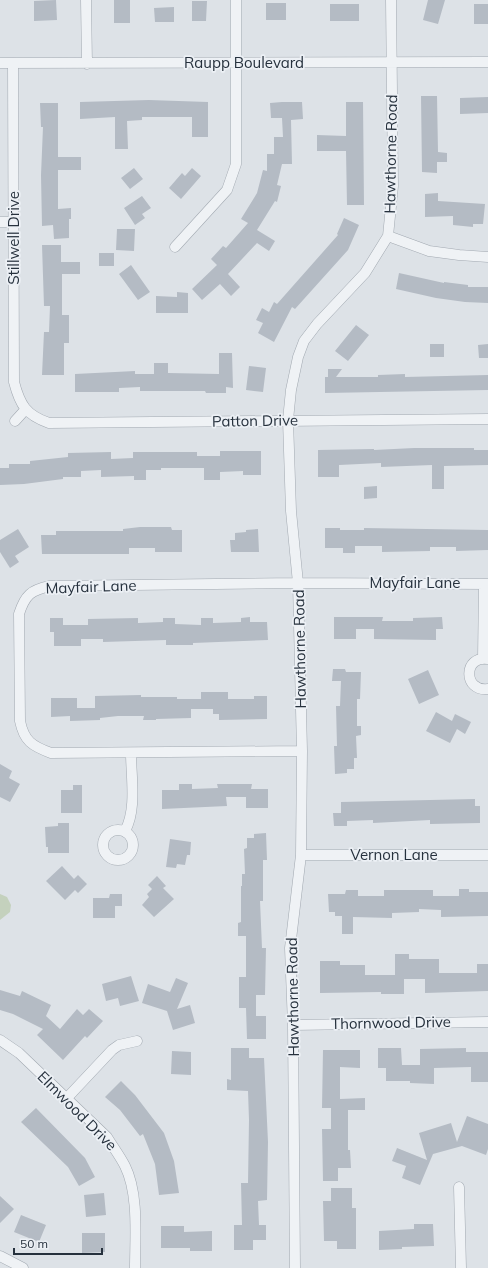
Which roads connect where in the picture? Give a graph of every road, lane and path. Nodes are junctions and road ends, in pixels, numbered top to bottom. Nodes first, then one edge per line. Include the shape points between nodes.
1 (86, 0) edge
2 (236, 0) edge
3 (391, 0) edge
4 (392, 62) junction
5 (488, 62) edge
6 (0, 63) edge
7 (13, 63) junction
8 (237, 63) junction
9 (87, 64) junction
10 (0, 222) edge
11 (14, 222) junction
12 (388, 236) junction
13 (175, 248) dead end
14 (488, 257) edge
15 (26, 410) junction
16 (488, 419) edge
17 (288, 420) junction
18 (16, 421) dead end
19 (298, 583) junction
20 (486, 584) edge
21 (486, 659) edge
22 (488, 689) edge
23 (302, 751) junction
24 (131, 753) junction
25 (125, 831) dead end
26 (301, 855) junction
27 (488, 855) edge
28 (488, 1022) edge
29 (293, 1025) junction
30 (0, 1040) edge
31 (137, 1041) dead end
32 (66, 1099) junction
33 (459, 1187) dead end
34 (0, 1256) edge
35 (22, 1268) edge
36 (135, 1268) edge
37 (296, 1268) edge
38 (461, 1268) edge

1 - 9 street
2 - 8 street
3 - 4 street, Hawthorne Road
4 - 5 street, Raupp Boulevard
4 - 8 street, Raupp Boulevard
4 - 12 street, Hawthorne Road via 393,186
6 - 7 street, Raupp Boulevard
7 - 9 street, Raupp Boulevard
7 - 11 street, Stillwell Drive
8 - 9 street, Raupp Boulevard
8 - 13 street via 238,149 233,177 216,204
10 - 11 street
11 - 15 street, Stillwell Drive via 14,382 18,397
12 - 14 street via 429,251
12 - 17 street, Hawthorne Road via 365,273 304,340 291,390
15 - 17 street, Patton Drive via 49,423
15 - 18 street
16 - 17 street, Patton Drive
17 - 19 street, Hawthorne Road via 290,503
19 - 20 street, Mayfair Lane
19 - 23 street, Hawthorne Road
19 - 24 street, Mayfair Lane via 50,586 28,594 19,614 22,734 38,748 51,753
20 - 21 street
21 - 22 street via 475,662 469,673 474,686
23 - 24 street, Mayfair Lane
23 - 26 street, Hawthorne Road
24 - 25 street via 131,812 130,822
26 - 27 street, Vernon Lane
26 - 29 street, Hawthorne Road via 290,948
28 - 29 street, Thornwood Drive
29 - 37 street, Hawthorne Road
30 - 32 street, Elmwood Drive via 18,1053
31 - 32 street via 119,1045 112,1050
32 - 36 street, Elmwood Drive via 106,1137 126,1167 134,1201
33 - 38 street
34 - 35 street

